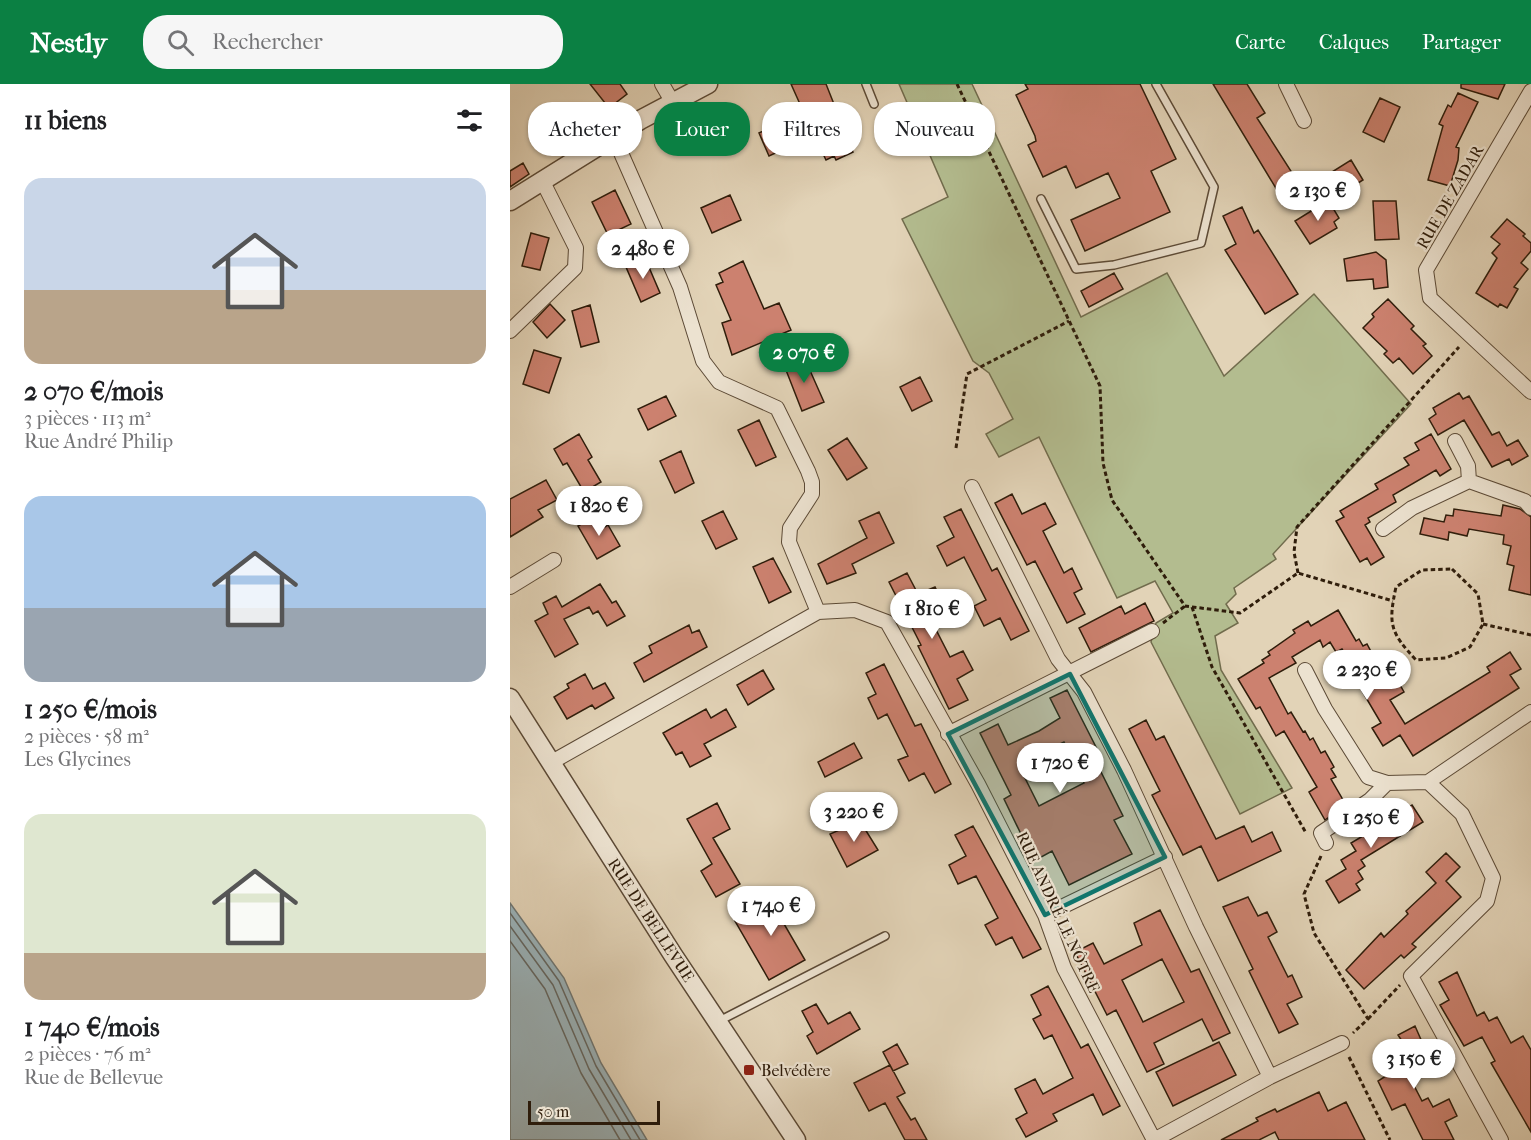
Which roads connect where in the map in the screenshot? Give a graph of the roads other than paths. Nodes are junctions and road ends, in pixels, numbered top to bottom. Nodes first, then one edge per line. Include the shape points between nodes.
1 (662, 84) edge
2 (708, 84) edge
3 (866, 84) edge
4 (1156, 84) edge
5 (1286, 84) edge
6 (1531, 91) edge
7 (672, 102) edge
8 (675, 102) edge
9 (874, 104) dead end
10 (1304, 122) dead end
11 (582, 156) edge
12 (622, 156) edge
13 (542, 180) junction
14 (1041, 199) dead end
15 (510, 201) edge
16 (510, 331) edge
17 (1531, 392) edge
18 (1455, 441) dead end
19 (1469, 481) junction
20 (972, 486) dead end
21 (1531, 508) edge
22 (1383, 529) dead end
23 (554, 560) dead end
24 (510, 587) edge
25 (818, 612) junction
26 (1152, 631) road end
27 (1305, 670) dead end
28 (1070, 674) junction
29 (510, 698) edge
30 (1531, 712) edge
31 (948, 734) junction
32 (550, 763) junction
33 (1428, 782) junction
34 (1387, 783) junction
35 (1320, 846) road end
36 (1165, 857) junction
37 (1045, 915) junction
38 (885, 936) dead end
39 (717, 1022) junction
40 (1342, 1043) road end
41 (1270, 1077) junction
42 (796, 1140) edge
43 (1154, 1140) edge
44 (1501, 1140) edge

1 - 7 street
2 - 8 street
3 - 9 lane
4 - 14 lane via 1214,187 1201,243 1114,265 1076,269
5 - 10 street
6 - 17 street, RUE DE ZADAR via 1426,270 1430,298
11 - 13 street
12 - 25 street via 680,287 703,361 719,382 777,408 808,471 812,494 790,528 789,542
13 - 15 street
13 - 16 street via 576,248 575,268
18 - 19 street via 1468,466
19 - 21 street via 1525,501
19 - 22 street via 1412,508
20 - 28 street via 1058,659
23 - 24 street
25 - 31 street, RUE ANDRÉ LE NÔTRE via 855,610 887,622
25 - 32 street, RUE ANDRÉ LE NÔTRE
26 - 28 street
27 - 34 street via 1368,777
28 - 31 street
28 - 36 street via 1094,712
29 - 32 street, RUE DE BELLEVUE
30 - 33 street
31 - 37 street, RUE ANDRÉ LE NÔTRE
32 - 39 street, RUE DE BELLEVUE
33 - 34 street
33 - 44 street via 1462,814 1493,878 1487,901 1412,976
34 - 35 street via 1370,800 1321,832
36 - 37 street
36 - 41 street
37 - 43 street, RUE ANDRÉ LE NÔTRE via 1065,968
38 - 39 lane
39 - 42 street, RUE DE BELLEVUE
40 - 41 street
41 - 43 street

